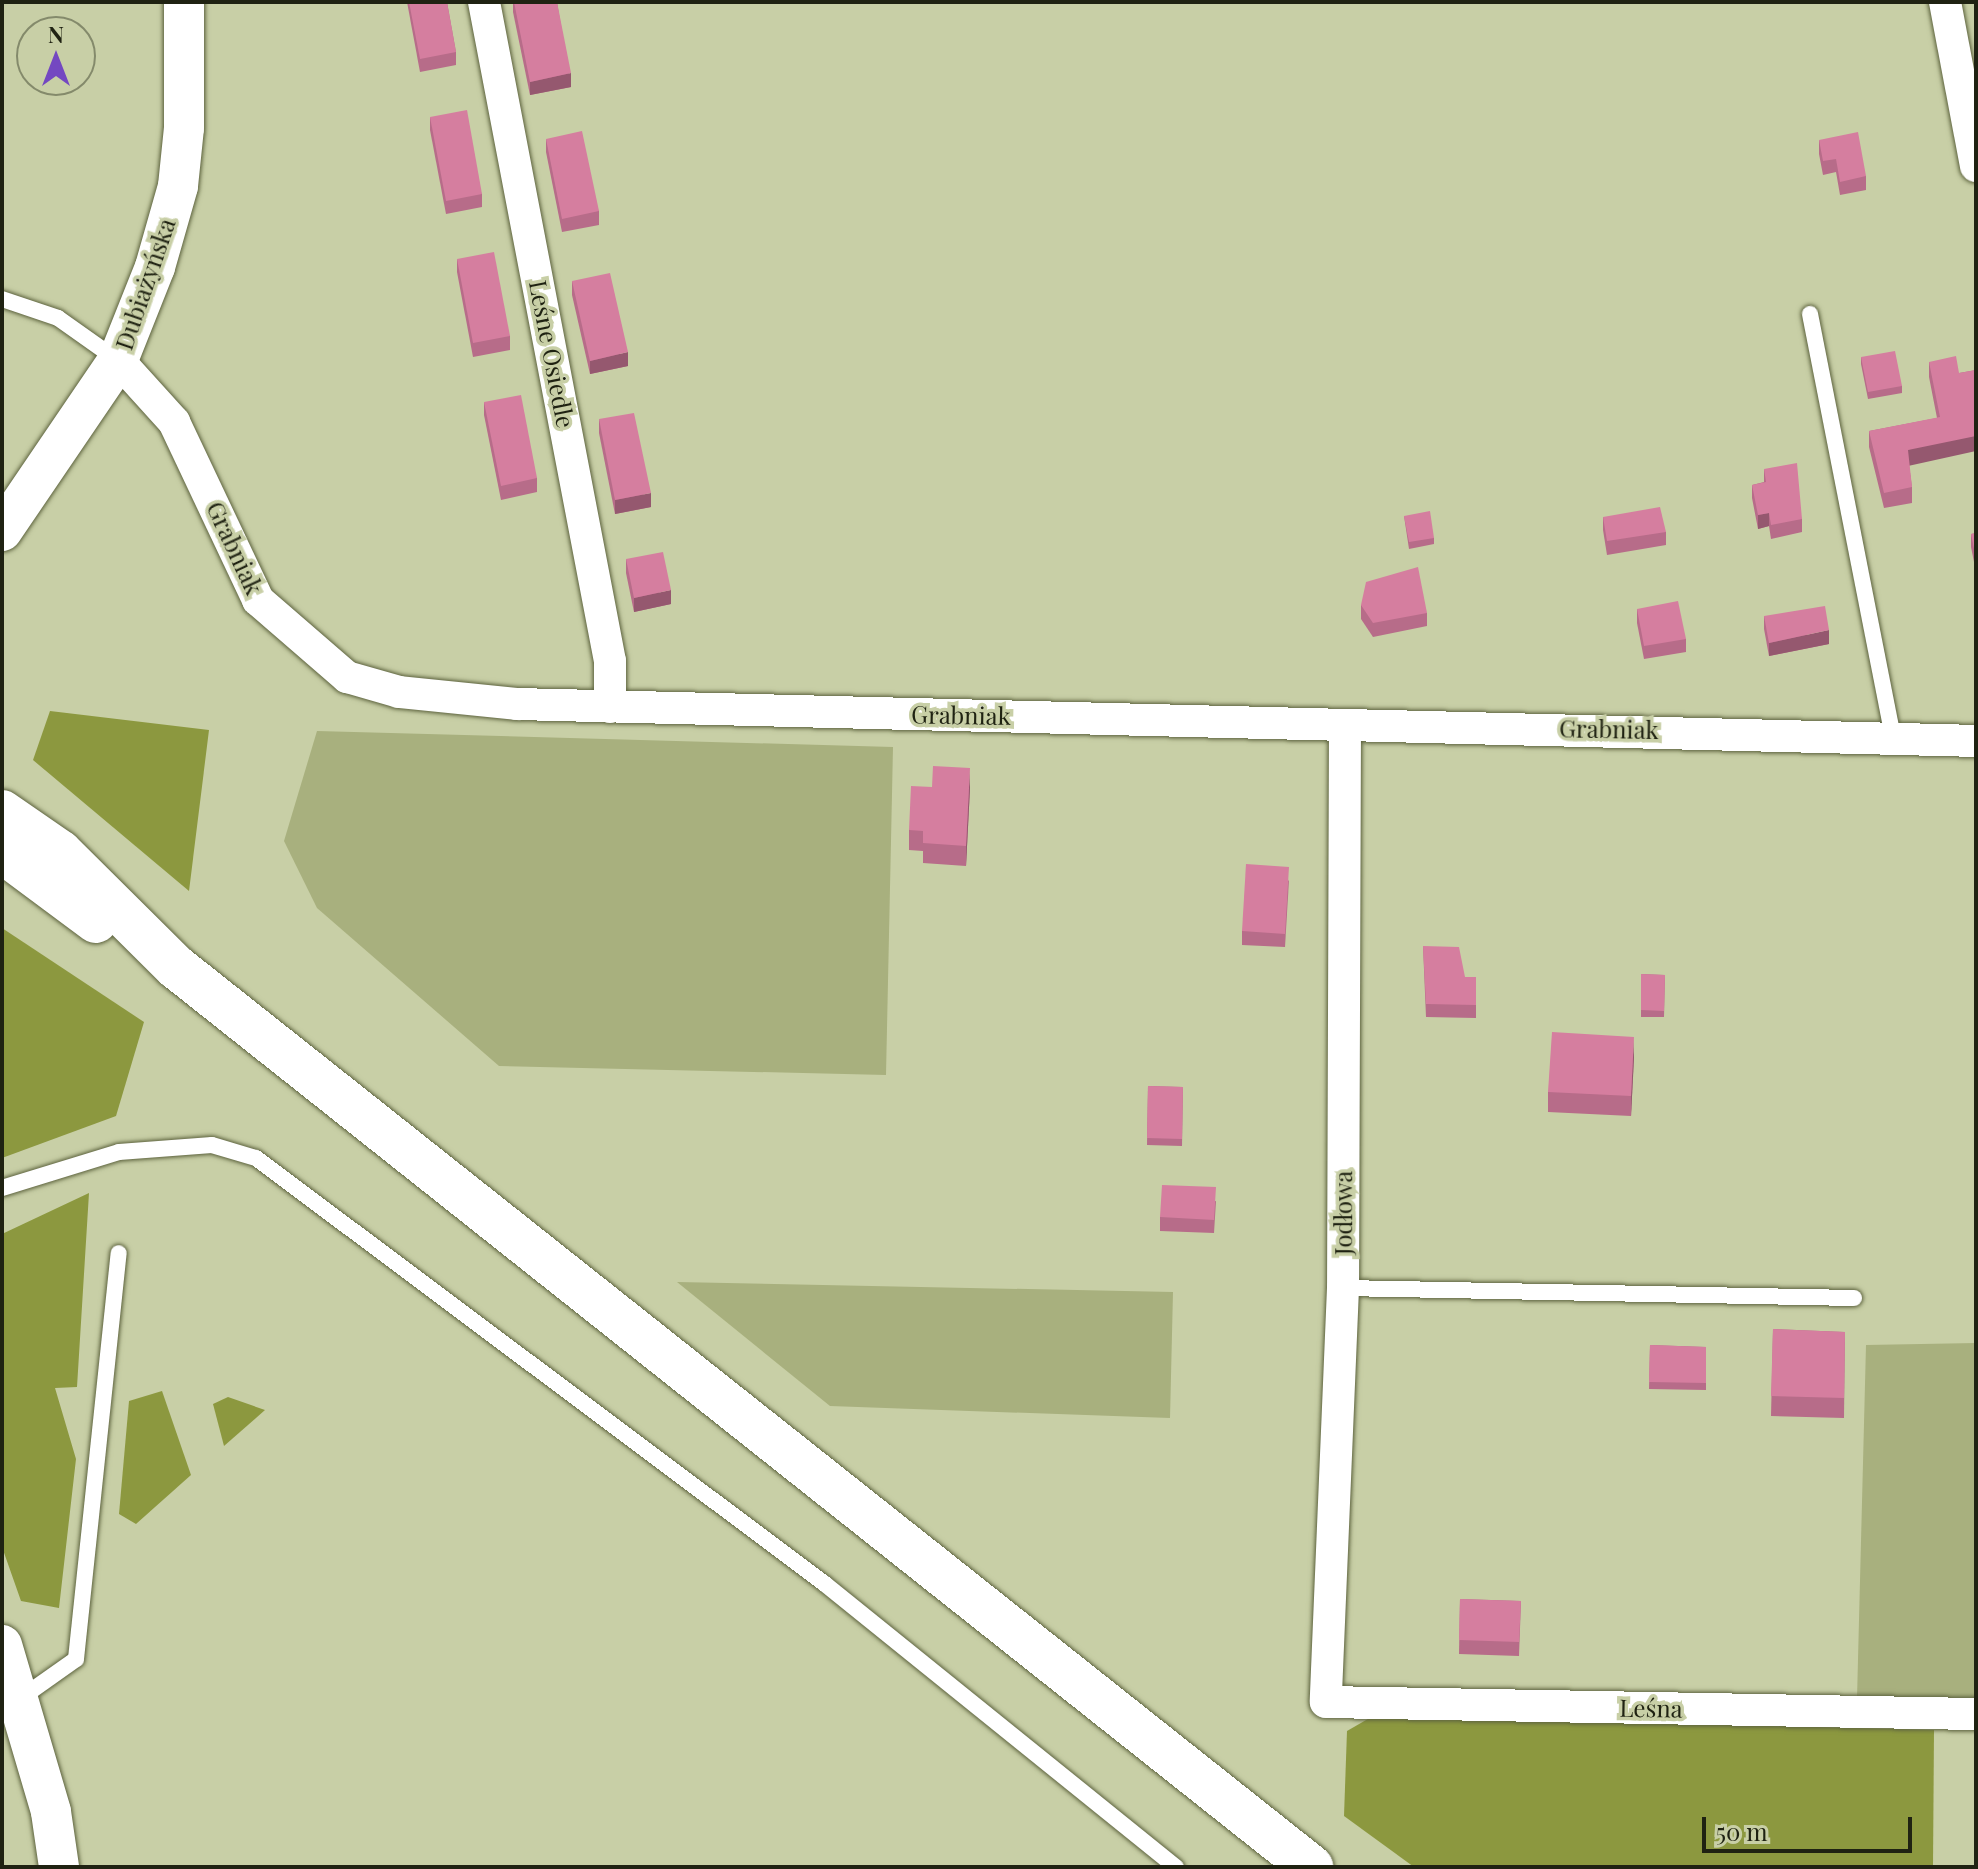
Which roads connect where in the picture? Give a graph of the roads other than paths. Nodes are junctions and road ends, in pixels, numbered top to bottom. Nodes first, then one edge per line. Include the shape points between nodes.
1 (184, 2) edge
2 (484, 2) edge
3 (1945, 2) edge
4 (1976, 166) edge
5 (2, 299) edge
6 (1810, 314) dead end
7 (118, 360) junction
8 (2, 531) edge
9 (610, 707) junction
10 (1345, 725) junction
11 (1893, 738) junction
12 (1976, 741) edge
13 (2, 812) edge
14 (2, 851) edge
15 (176, 967) junction
16 (2, 1188) edge
17 (119, 1253) dead end
18 (1343, 1288) junction
19 (1854, 1298) dead end
20 (2, 1645) edge
21 (21, 1698) junction
22 (1326, 1702) joint
23 (1976, 1714) edge
24 (59, 1867) edge
25 (1176, 1867) edge
26 (1311, 1867) edge

1 - 7 street, Dubiażyńska via 188,60 178,186
2 - 9 street, Leśne Osiedle via 610,661
3 - 4 street
5 - 7 lane via 58,318
6 - 11 lane
7 - 8 street, Dubiażyńska
7 - 9 street, Grabniak via 174,422 258,600 347,677 453,701
9 - 10 street, Grabniak
10 - 11 street, Grabniak
10 - 18 street, Jodłowa
11 - 12 street, Grabniak
13 - 15 main road via 60,852
14 - 15 main road via 109,932
15 - 26 main road
16 - 25 lane via 119,1152 212,1145 256,1158 825,1584
17 - 21 lane via 76,1659
18 - 19 lane
18 - 22 street, Jodłowa
20 - 21 street
21 - 24 street
22 - 23 street, Leśna

